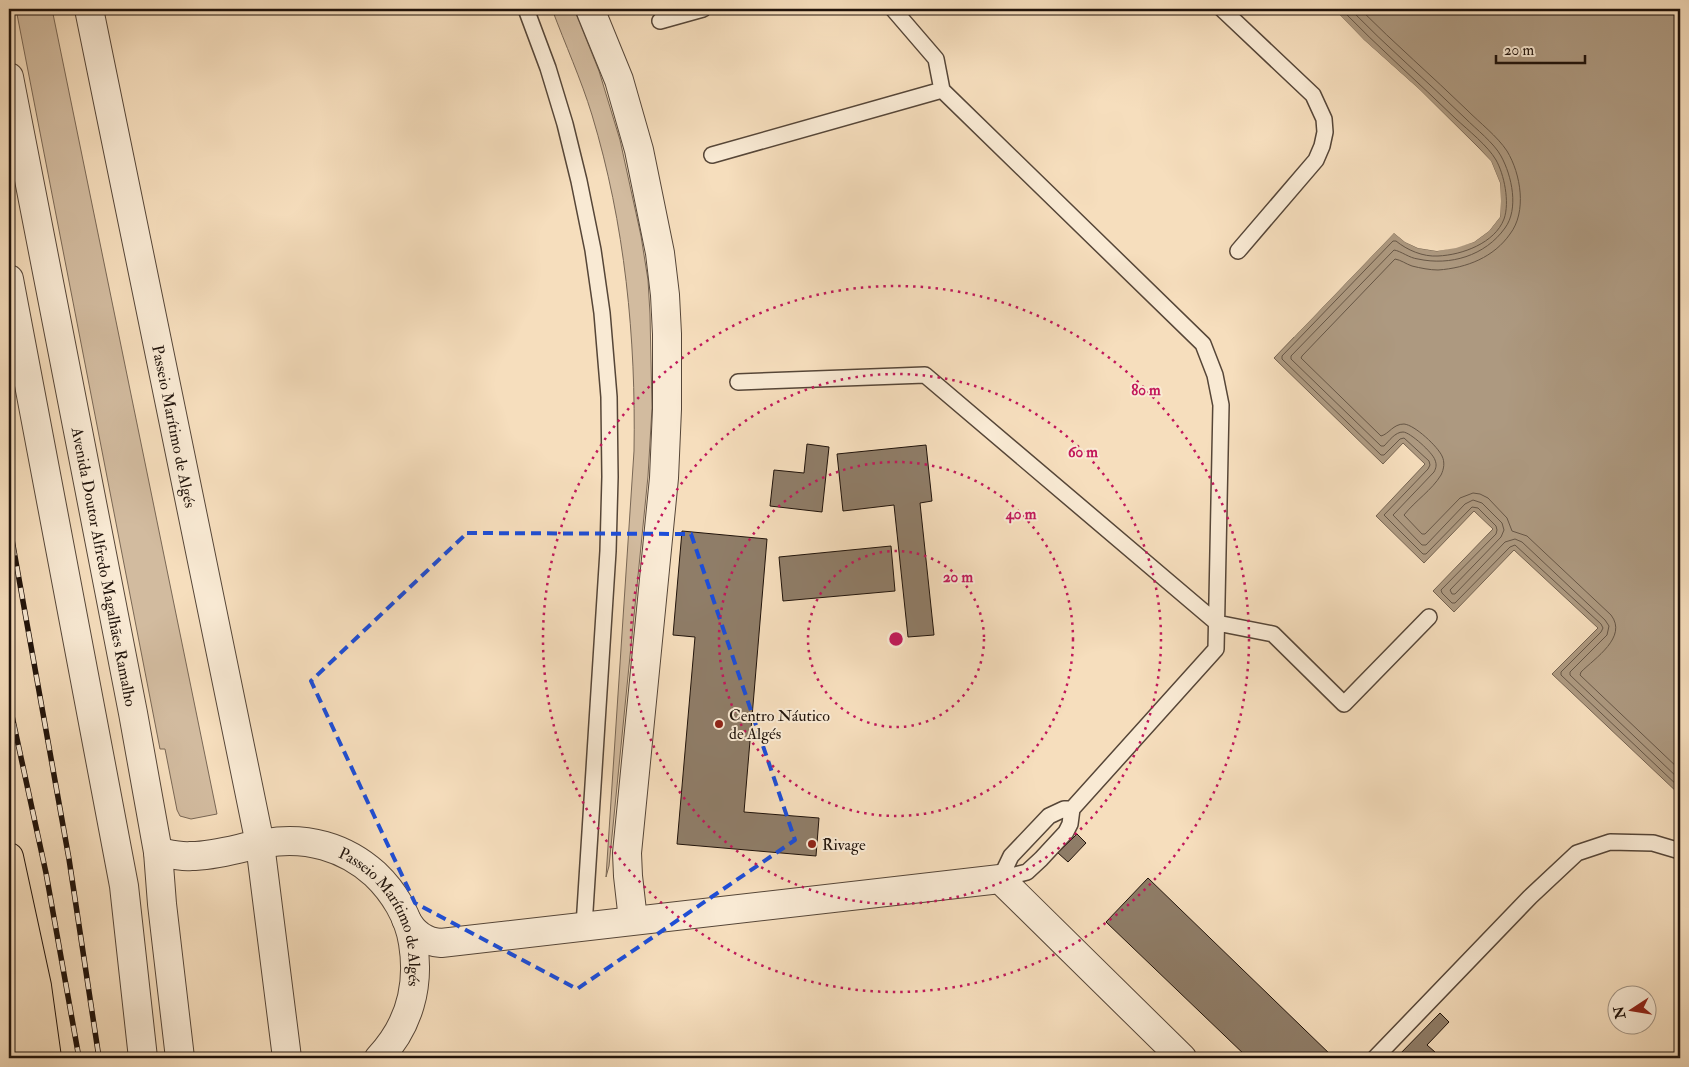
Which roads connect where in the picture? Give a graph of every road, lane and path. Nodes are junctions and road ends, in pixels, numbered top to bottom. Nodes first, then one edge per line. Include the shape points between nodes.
1 (89, 9) edge
2 (526, 9) edge
3 (590, 9) edge
4 (703, 9) edge
5 (893, 9) edge
6 (1222, 9) edge
7 (660, 21) dead end
8 (9, 77) edge
9 (942, 90) junction
10 (712, 155) dead end
11 (1238, 251) dead end
12 (9, 279) edge
13 (738, 382) dead end
14 (1429, 617) dead end
15 (1217, 623) junction
16 (1072, 809) junction
17 (260, 844) junction
18 (158, 852) junction
19 (1680, 852) edge
20 (9, 857) edge
21 (1000, 879) junction
22 (162, 901) junction
23 (126, 907) junction
24 (406, 919) junction
25 (632, 920) junction
26 (584, 926) junction
27 (447, 942) junction
28 (9, 959) edge
29 (416, 972) junction
30 (25, 1058) edge
31 (47, 1058) edge
32 (143, 1058) edge
33 (180, 1058) edge
34 (287, 1058) edge
35 (379, 1058) edge
36 (1182, 1058) edge
37 (1375, 1058) edge

1 - 17 street, Passeio Marítimo de Algés
2 - 26 lane via 548,68 579,181 602,313 608,397 608,551
3 - 25 street via 619,80 636,136 657,233 665,304 665,462 627,853
4 - 7 lane
5 - 9 lane via 936,60
6 - 11 lane via 1313,96 1324,125 1322,146 1316,160
8 - 18 street, Avenida Doutor Alfredo Magalhães Ramalho
9 - 10 lane
9 - 15 lane via 1204,344 1221,405
12 - 23 street
13 - 15 lane via 925,375
14 - 15 lane via 1344,704 1273,634
15 - 16 lane via 1216,649
16 - 21 lane via 1049,816 1011,856
16 - 21 lane via 1066,832 1041,859 1027,872
17 - 18 street, Passeio Marítimo de Algés via 196,856
17 - 24 street, Passeio Marítimo de Algés via 302,841 343,852 384,884
17 - 34 street, Passeio Marítimo de Algés
18 - 22 street, Avenida Doutor Alfredo Magalhães Ramalho
19 - 37 lane via 1653,844 1610,842 1577,853 1530,897
20 - 31 main road via 37,986
21 - 25 street
21 - 36 street
22 - 23 street
22 - 33 street, Avenida Doutor Alfredo Magalhães Ramalho
23 - 32 street
24 - 27 street via 422,938
24 - 29 street, Passeio Marítimo de Algés via 413,939
25 - 26 street
26 - 27 street
27 - 29 street via 426,951 418,961
28 - 30 main road
29 - 35 street, Passeio Marítimo de Algés via 405,1022

